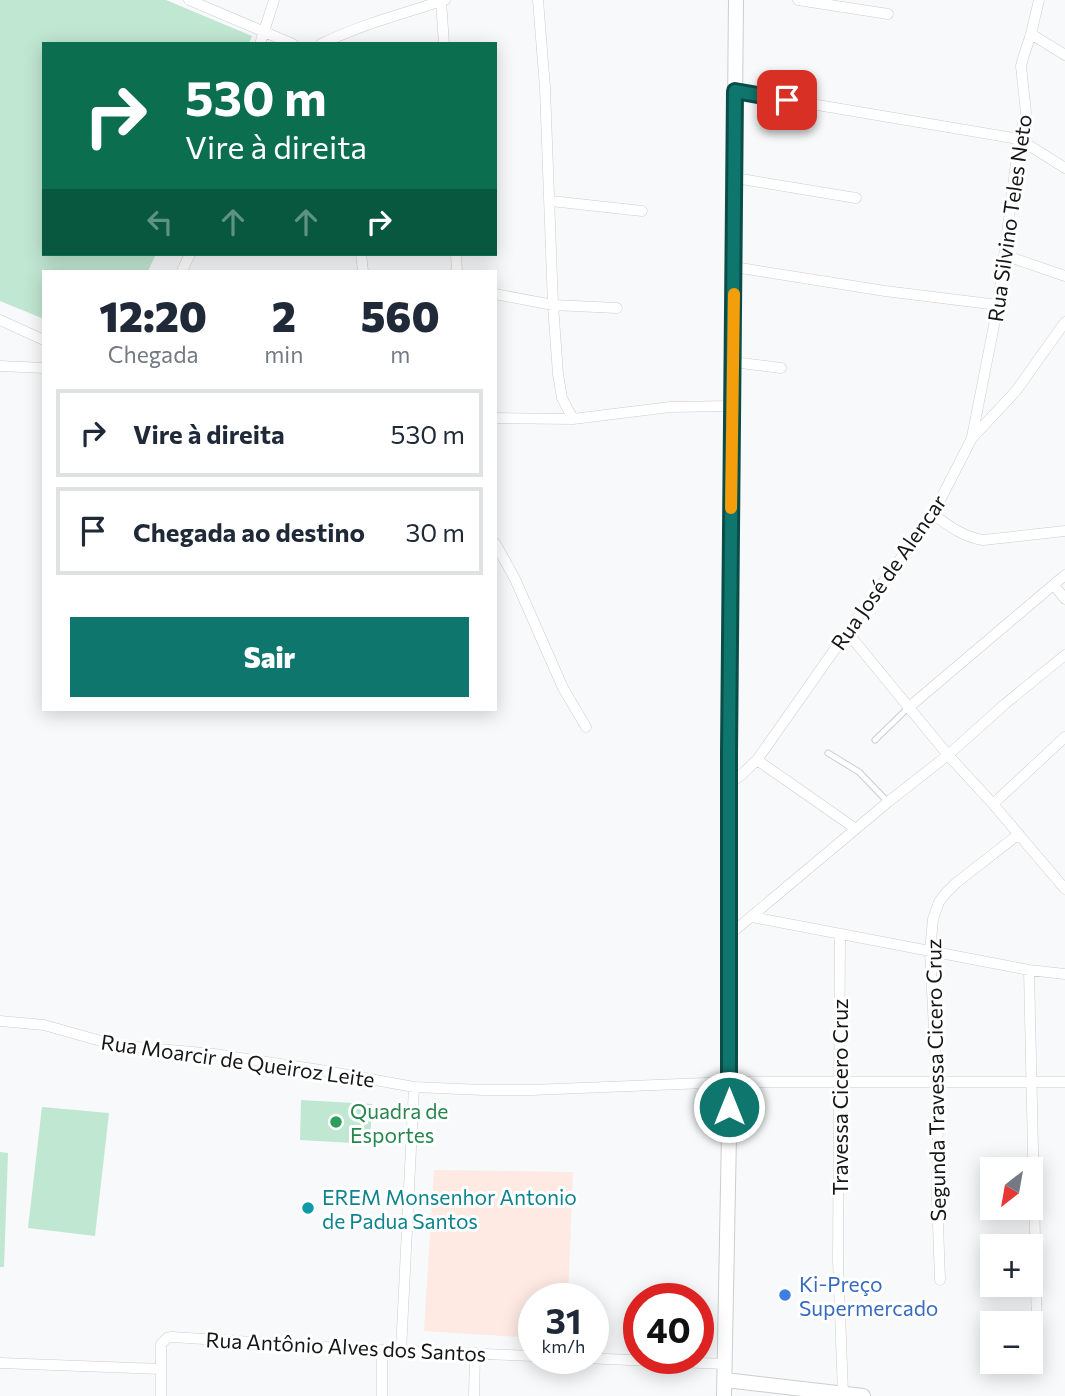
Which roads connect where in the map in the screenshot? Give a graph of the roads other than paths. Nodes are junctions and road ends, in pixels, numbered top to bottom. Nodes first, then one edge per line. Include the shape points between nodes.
1 (189, 0) edge
2 (274, 0) edge
3 (538, 0) edge
4 (736, 0) edge
5 (798, 0) edge
6 (1039, 0) edge
7 (443, 1) edge
8 (888, 14) dead end
9 (265, 31) junction
10 (1031, 34) junction
11 (261, 42) edge
12 (289, 42) edge
13 (325, 42) edge
14 (444, 42) edge
15 (1065, 55) edge
16 (735, 91) junction
17 (1019, 139) junction
18 (1065, 167) edge
19 (735, 178) junction
20 (856, 198) dead end
21 (551, 201) junction
22 (642, 211) dead end
23 (1004, 255) junction
24 (734, 267) junction
25 (1065, 276) edge
26 (497, 294) edge
27 (554, 305) junction
28 (998, 305) junction
29 (617, 309) dead end
30 (0, 320) edge
31 (1065, 322) edge
32 (42, 339) edge
33 (733, 362) junction
34 (0, 366) edge
35 (42, 368) edge
36 (781, 368) dead end
37 (732, 406) junction
38 (497, 418) edge
39 (573, 419) junction
40 (972, 438) junction
41 (933, 513) junction
42 (1065, 531) edge
43 (497, 547) edge
44 (1065, 575) edge
45 (1054, 585) junction
46 (1065, 599) edge
47 (847, 632) junction
48 (1065, 654) edge
49 (908, 708) junction
50 (586, 727) dead end
51 (875, 740) dead end
52 (1061, 740) edge
53 (1065, 751) edge
54 (828, 753) dead end
55 (948, 755) junction
56 (757, 760) junction
57 (729, 783) junction
58 (888, 802) junction
59 (993, 804) junction
60 (856, 829) junction
61 (1019, 834) junction
62 (1065, 889) edge
63 (752, 917) junction
64 (840, 934) junction
65 (729, 936) junction
66 (930, 951) junction
67 (1029, 970) junction
68 (1065, 974) edge
69 (0, 1021) edge
70 (730, 1082) junction
71 (839, 1082) junction
72 (936, 1082) junction
73 (1031, 1082) junction
74 (1065, 1082) edge
75 (414, 1087) junction
76 (940, 1280) dead end
77 (1037, 1311) edge
78 (382, 1350) junction
79 (401, 1351) junction
80 (475, 1353) junction
81 (518, 1355) edge
82 (609, 1359) edge
83 (0, 1363) edge
84 (725, 1364) junction
85 (161, 1369) junction
86 (724, 1380) junction
87 (843, 1393) junction
88 (162, 1396) edge
89 (382, 1396) edge
90 (474, 1396) edge
91 (724, 1396) edge
92 (863, 1396) edge

1 - 9 street
2 - 9 street
3 - 21 street
4 - 16 street
5 - 8 street
6 - 10 street, Rua Silvino Teles Neto
7 - 13 street
7 - 14 street
9 - 11 street
9 - 12 street
10 - 15 street
10 - 17 street, Rua Silvino Teles Neto via 1021,66 1026,113
16 - 17 street
16 - 19 street
17 - 18 street
17 - 23 street, Rua Silvino Teles Neto
19 - 20 street
19 - 24 street
21 - 22 street
21 - 27 street
23 - 25 street
23 - 28 street, Rua Silvino Teles Neto
24 - 28 street
24 - 33 street
26 - 27 street
27 - 29 street
27 - 39 street via 559,387
28 - 40 street, Rua Silvino Teles Neto
30 - 32 street
31 - 40 street, Rua José de Alencar via 1016,391
33 - 36 street
33 - 37 street
34 - 35 street
37 - 39 street via 670,407
37 - 57 street
38 - 39 street
40 - 41 street, Rua José de Alencar
41 - 42 street via 957,532 983,540
41 - 47 street, Rua José de Alencar
43 - 50 street
44 - 45 street
45 - 46 street
45 - 49 street
47 - 49 street
47 - 56 street, Rua José de Alencar
48 - 55 street
49 - 51 lane
49 - 55 street
52 - 53 street
52 - 59 street
54 - 58 lane via 859,772
55 - 58 street
55 - 59 street
56 - 57 street, Rua José de Alencar
56 - 60 street
57 - 65 street
58 - 60 street
59 - 61 street
60 - 63 street
61 - 62 street
61 - 66 street, Segunda Travessa Cicero Cruz via 945,894 933,919
63 - 64 street
63 - 65 street
64 - 66 street
64 - 71 street, Travessa Cicero Cruz
65 - 70 street
66 - 67 street
66 - 72 street, Segunda Travessa Cicero Cruz
67 - 68 street
67 - 73 street
69 - 75 street, Rua Moarcir de Queiroz Leite via 44,1025 115,1045 214,1054
70 - 71 street, Rua Moarcir de Queiroz Leite
70 - 75 street, Rua Moarcir de Queiroz Leite via 531,1090
70 - 84 street
71 - 72 street, Rua Moarcir de Queiroz Leite
71 - 87 street, Travessa Cicero Cruz
72 - 73 street, Rua Moarcir de Queiroz Leite
72 - 76 street, Segunda Travessa Cicero Cruz
73 - 74 street, Rua Moarcir de Queiroz Leite
73 - 77 street
75 - 79 street
78 - 79 street, Rua Antônio Alves dos Santos
78 - 85 street, Rua Antônio Alves dos Santos via 172,1337 161,1344
78 - 89 street
79 - 80 street, Rua Antônio Alves dos Santos
80 - 81 street, Rua Antônio Alves dos Santos
80 - 90 street
82 - 84 street
83 - 85 street
84 - 86 street
85 - 88 street
86 - 87 street
86 - 91 street
87 - 92 street

